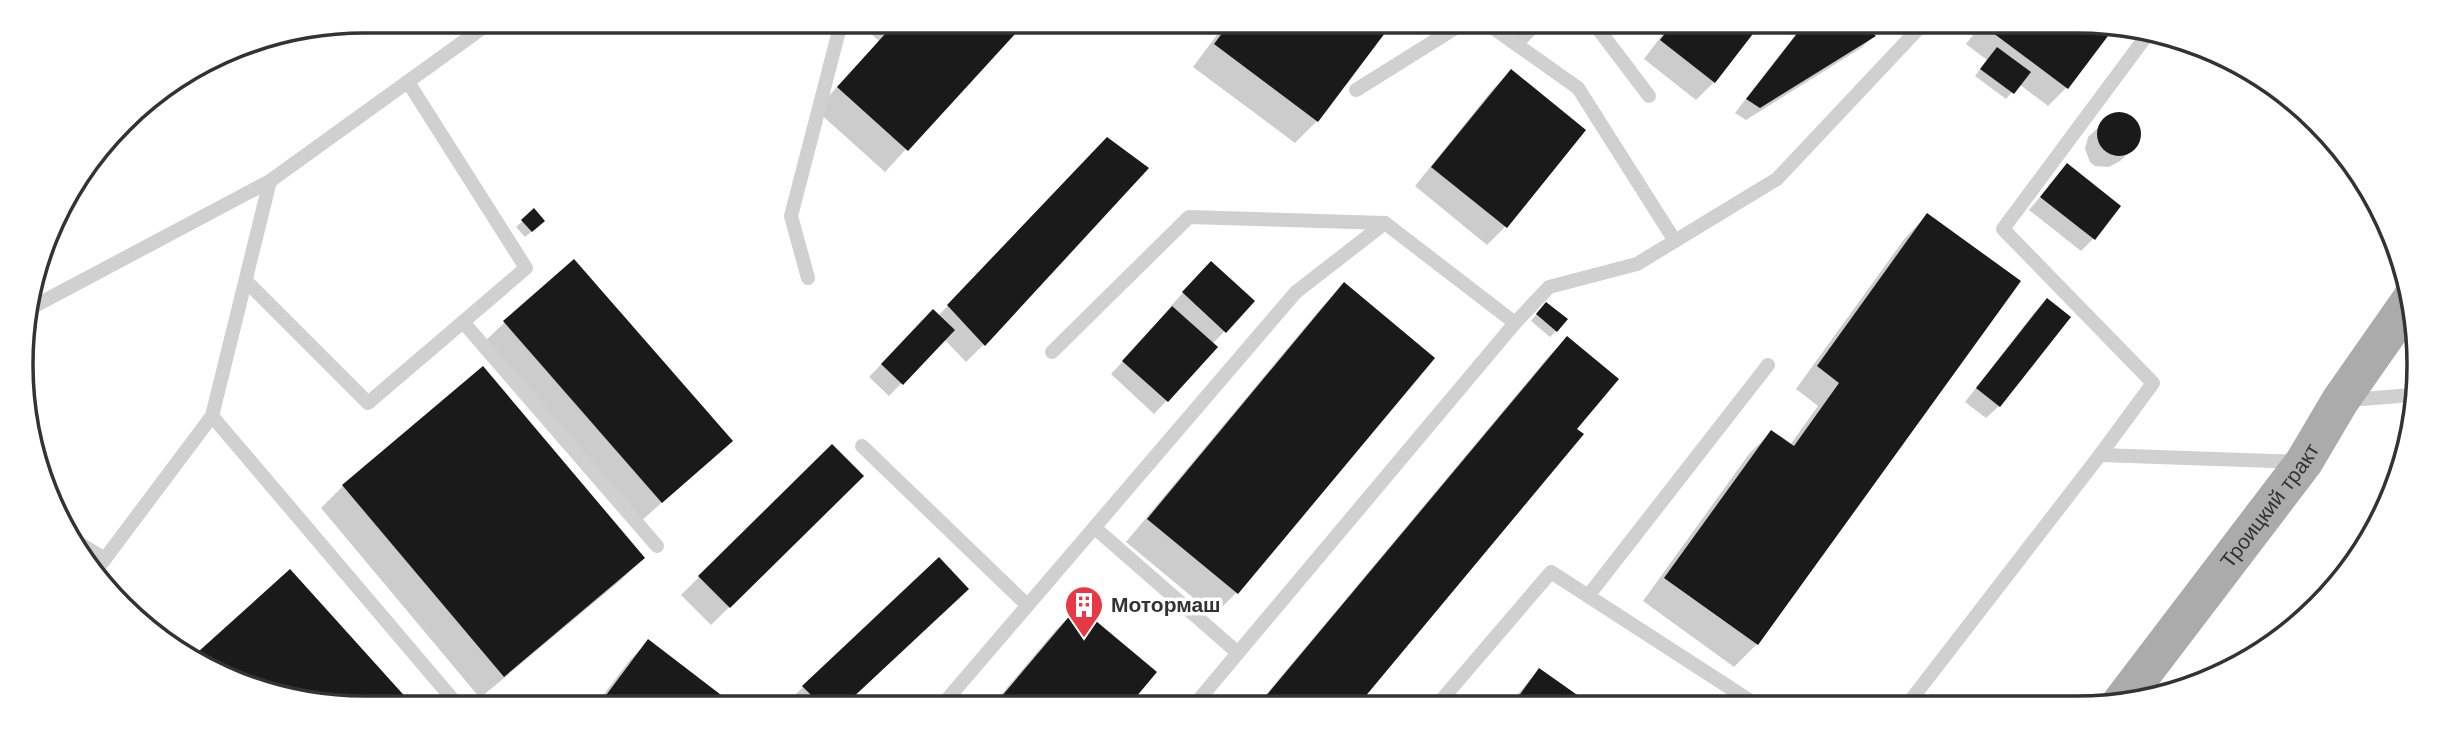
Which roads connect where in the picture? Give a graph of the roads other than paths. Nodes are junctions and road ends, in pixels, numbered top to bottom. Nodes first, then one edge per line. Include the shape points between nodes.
1 (477, 33) edge
2 (838, 33) edge
3 (1447, 33) edge
4 (1500, 33) edge
5 (1601, 33) edge
6 (1914, 33) edge
7 (2143, 41) edge
8 (408, 82) junction
9 (1356, 90) dead end
10 (1649, 96) dead end
11 (270, 181) junction
12 (1385, 223) junction
13 (1675, 241) junction
14 (808, 278) dead end
15 (246, 281) junction
16 (39, 303) edge
17 (2402, 313) edge
18 (463, 322) junction
19 (1515, 323) junction
20 (1052, 352) dead end
21 (1768, 365) dead end
22 (2405, 396) edge
23 (2340, 401) junction
24 (212, 416) junction
25 (862, 446) dead end
26 (2100, 454) junction
27 (2304, 462) junction
28 (1095, 528) junction
29 (657, 546) dead end
30 (89, 550) edge
31 (105, 559) junction
32 (101, 564) edge
33 (1588, 596) junction
34 (1027, 605) junction
35 (1238, 653) junction
36 (2130, 691) edge
37 (450, 696) edge
38 (950, 696) edge
39 (1202, 696) edge
40 (1445, 696) edge
41 (1743, 696) edge
42 (1913, 696) edge

1 - 8 lane
2 - 14 lane via 791,216
3 - 9 lane
4 - 13 lane via 1578,88
5 - 10 lane
6 - 13 lane via 1777,179
7 - 26 lane via 2003,229 2153,383
8 - 11 lane
8 - 18 lane via 526,268
11 - 15 lane
11 - 16 lane
12 - 19 lane
12 - 20 lane via 1189,216
12 - 28 lane via 1296,292
13 - 19 lane via 1637,264 1549,287
15 - 18 lane via 368,403
15 - 24 lane
17 - 23 main road, Троицкий тракт
18 - 29 lane
19 - 35 lane
21 - 33 lane
22 - 23 lane
23 - 27 main road, Троицкий тракт
24 - 31 lane
24 - 37 lane
25 - 34 lane
26 - 27 lane
26 - 42 lane
27 - 36 main road, Троицкий тракт
28 - 34 lane
28 - 35 lane
30 - 31 lane
31 - 32 lane
33 - 40 lane via 1551,572
33 - 41 lane
34 - 38 lane
35 - 39 lane

